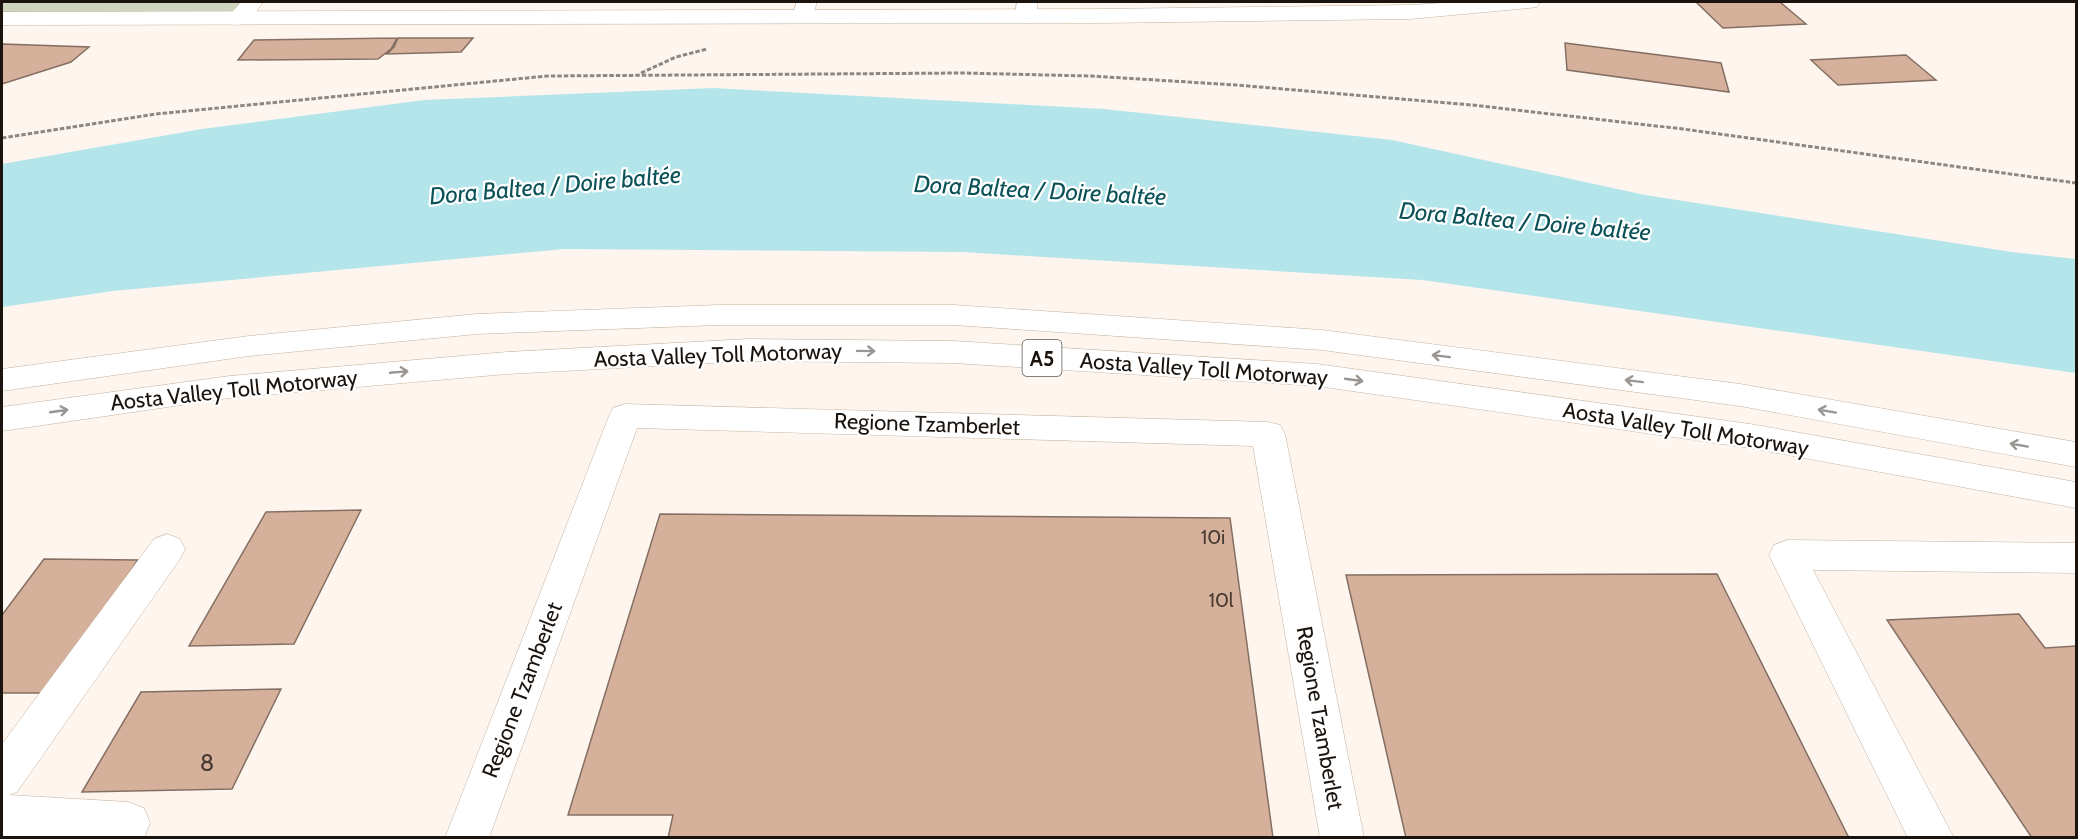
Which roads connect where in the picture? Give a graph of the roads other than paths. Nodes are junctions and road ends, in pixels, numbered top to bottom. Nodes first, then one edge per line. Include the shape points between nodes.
1 (252, 2) edge
2 (1529, 2) edge
3 (805, 9) edge
4 (1026, 9) edge
5 (237, 19) junction
6 (2, 20) edge
7 (2, 380) edge
8 (2, 419) edge
9 (2076, 455) edge
10 (2076, 495) edge
11 (167, 549) dead end
12 (2076, 558) edge
13 (2, 778) edge
14 (2, 816) edge
15 (119, 837) edge
16 (467, 837) edge
17 (1342, 837) edge
18 (1932, 837) edge

1 - 5 main road
2 - 4 main road via 1410,12
3 - 4 main road
3 - 5 main road
5 - 6 main road
9 -> 7 main road, Aosta Valley Toll Motorway / A5 via 1740,395 1322,340 954,315 719,315 477,324 249,346
8 -> 10 main road, Aosta Valley Toll Motorway / A5 via 230,387 507,363 749,350 954,352 1317,375 1750,436
11 - 13 main road
12 - 18 main road via 1786,555
14 - 15 main road via 128,823
16 - 17 main road, Regione Tzamberlet via 625,416 1268,434

